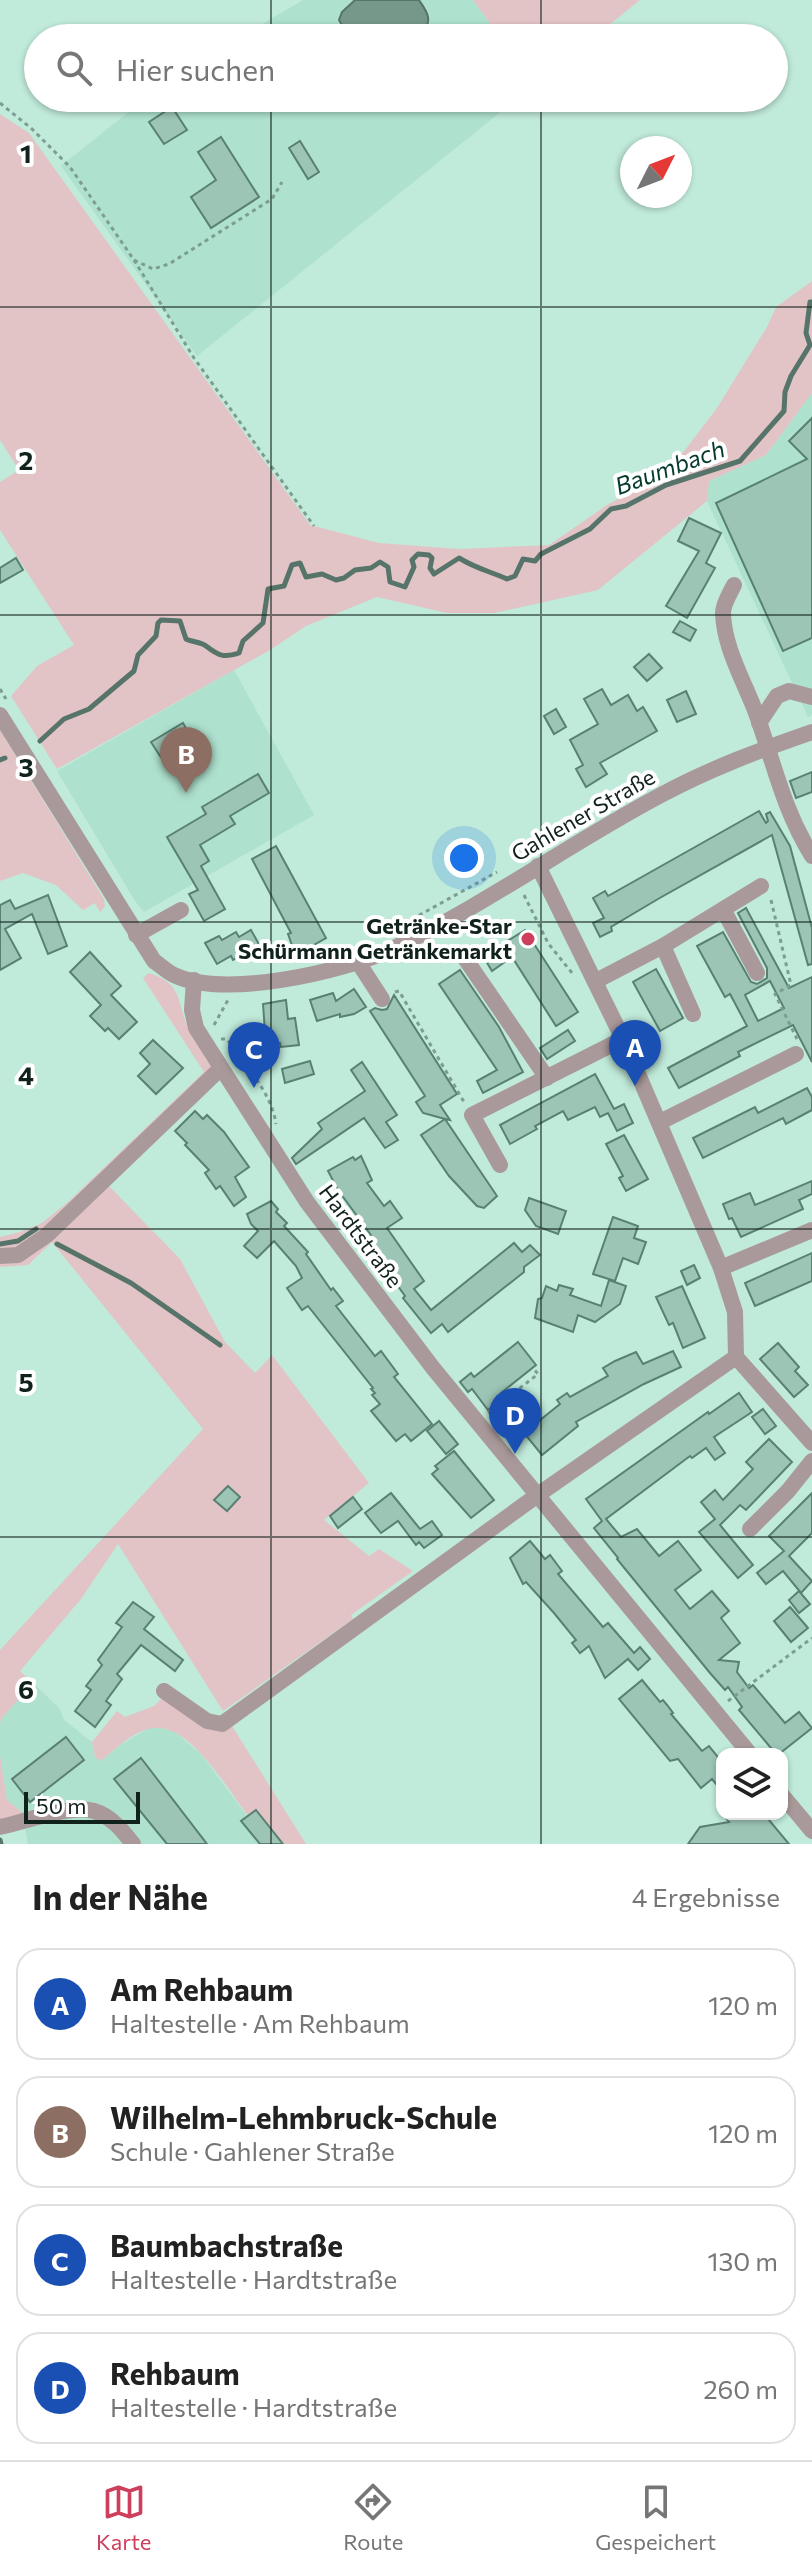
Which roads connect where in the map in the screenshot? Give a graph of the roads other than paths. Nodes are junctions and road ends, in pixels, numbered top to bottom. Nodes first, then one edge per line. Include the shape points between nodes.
1 (734, 585) dead end
2 (812, 697) edge
3 (4, 709) edge
4 (759, 723) junction
5 (812, 732) edge
6 (766, 748) junction
7 (812, 856) edge
8 (538, 866) junction
9 (766, 892) road end
10 (181, 910) dead end
11 (724, 911) junction
12 (136, 935) junction
13 (663, 946) junction
14 (462, 954) dead end
15 (358, 962) junction
16 (757, 973) dead end
17 (194, 980) junction
18 (596, 981) junction
19 (382, 999) road end
20 (693, 1014) dead end
21 (623, 1039) junction
22 (796, 1054) road end
23 (221, 1068) junction
24 (547, 1078) junction
25 (660, 1122) junction
26 (500, 1165) dead end
27 (812, 1230) edge
28 (0, 1256) edge
29 (721, 1268) junction
30 (736, 1357) junction
31 (812, 1443) edge
32 (812, 1461) edge
33 (539, 1494) junction
34 (750, 1529) dead end
35 (164, 1691) dead end
36 (745, 1748) edge
37 (788, 1802) edge
38 (0, 1827) edge
39 (812, 1831) edge
40 (133, 1844) edge

1 - 4 street via 723,610 727,643
2 - 4 street via 789,691 777,696
3 - 12 street, Gahlener Straße
4 - 6 street
5 - 6 street, Gahlener Straße
6 - 7 street via 788,810
6 - 8 street, Gahlener Straße via 661,795
8 - 15 street, Gahlener Straße via 391,950
8 - 18 street
9 - 11 street
10 - 12 street
11 - 13 street
11 - 16 street
12 - 17 street, Gahlener Straße via 154,961 173,975
13 - 18 street
13 - 20 street
14 - 24 street
15 - 17 street, Gahlener Straße via 251,983
15 - 19 street
17 - 23 street, Hardtstraße via 196,1028
18 - 21 street
21 - 24 street
21 - 25 street
22 - 25 street
23 - 28 street via 47,1235 18,1255
23 - 33 street, Hardtstraße via 307,1202 433,1368
24 - 26 street via 472,1115
25 - 29 street
27 - 29 street
29 - 30 street via 735,1312
30 - 31 street
30 - 33 street
32 - 34 street
33 - 35 street via 222,1724 207,1721
33 - 36 street, Hardtstraße
37 - 39 street
38 - 40 street via 55,1812 94,1810 120,1827

